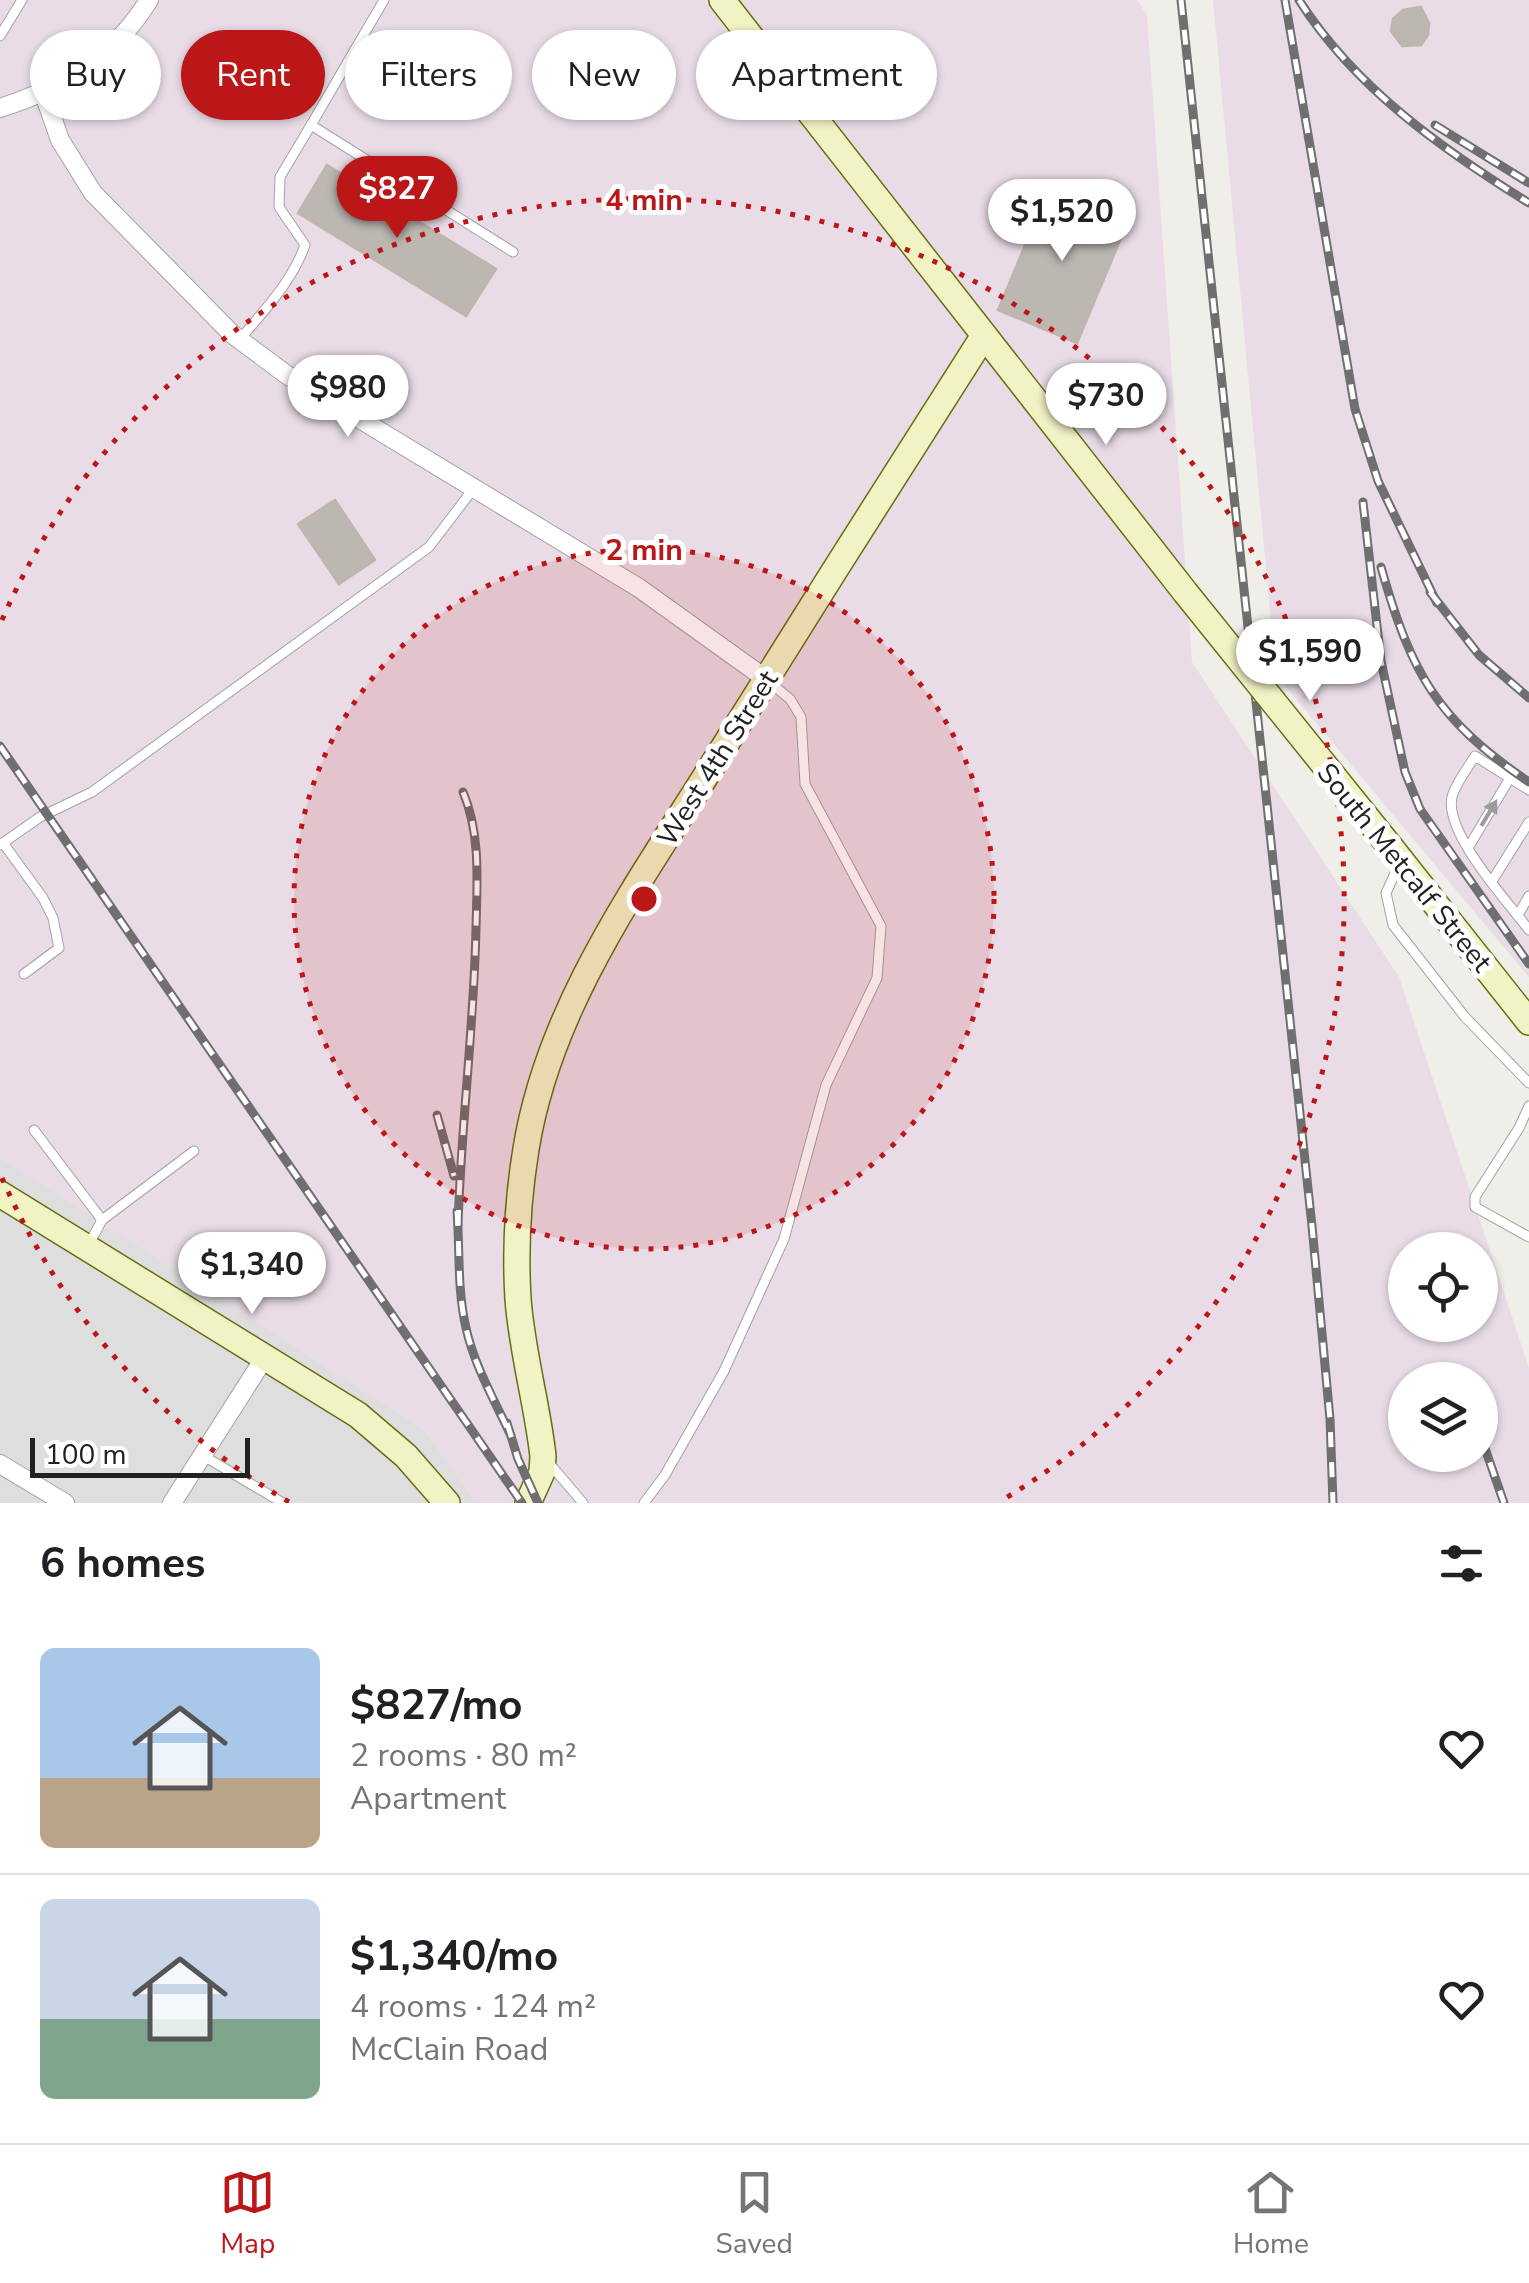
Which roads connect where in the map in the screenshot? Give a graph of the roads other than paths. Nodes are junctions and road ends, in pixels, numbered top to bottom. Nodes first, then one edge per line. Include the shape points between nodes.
1 (22, 0) edge
2 (149, 0) edge
3 (384, 0) edge
4 (722, 0) edge
5 (128, 30) edge
6 (0, 36) edge
7 (30, 98) edge
8 (0, 108) edge
9 (53, 120) edge
10 (311, 124) junction
11 (514, 252) dead end
12 (984, 337) junction
13 (240, 340) junction
14 (474, 488) junction
15 (766, 679) junction
16 (1510, 778) junction
17 (1529, 790) edge
18 (1529, 822) edge
19 (1, 844) edge
20 (1468, 848) junction
21 (1397, 854) junction
22 (1492, 881) junction
23 (1529, 896) edge
24 (1518, 915) junction
25 (1529, 930) edge
26 (24, 974) dead end
27 (1529, 1022) edge
28 (1529, 1083) edge
29 (1529, 1106) edge
30 (34, 1130) dead end
31 (194, 1152) dead end
32 (3, 1203) edge
33 (102, 1220) junction
34 (1529, 1237) edge
35 (88, 1246) junction
36 (265, 1357) junction
37 (202, 1456) junction
38 (543, 1456) junction
39 (0, 1464) edge
40 (65, 1503) edge
41 (172, 1503) edge
42 (284, 1503) edge
43 (448, 1503) edge
44 (528, 1503) edge
45 (583, 1503) edge
46 (644, 1503) edge

1 - 6 lane
2 - 5 street
3 - 10 lane
4 - 12 street, South Metcalf Street
7 - 8 street
9 - 13 street via 94,193
10 - 11 lane
10 - 13 lane via 280,177 279,207 305,245
12 - 15 street, West 4th Street
12 - 21 street, South Metcalf Street, bridge
13 - 14 street
14 - 15 street via 639,588
14 - 19 lane via 429,547 92,792
15 - 38 street, West 4th Street via 601,948 546,1068 518,1208 518,1300
15 - 46 lane via 801,717 806,784 881,926 877,978 826,1085 784,1239 724,1371
16 - 17 lane
20 -> 16 lane
16 - 20 lane via 1475,756 1452,796 1452,815
18 - 22 lane
19 - 26 lane via 42,898 59,948
20 - 22 lane
21 - 27 street, South Metcalf Street
21 - 28 lane via 1386,893 1393,925
22 - 24 lane
23 - 24 lane
24 - 25 lane
29 - 34 lane via 1475,1197 1475,1207
30 - 33 lane
31 - 33 lane
32 - 35 street
33 - 35 lane
35 - 36 street
36 - 37 street
36 - 43 street via 358,1415
37 - 41 street
37 - 42 lane
38 - 44 street, West 4th Street
38 - 45 lane
39 - 40 street

